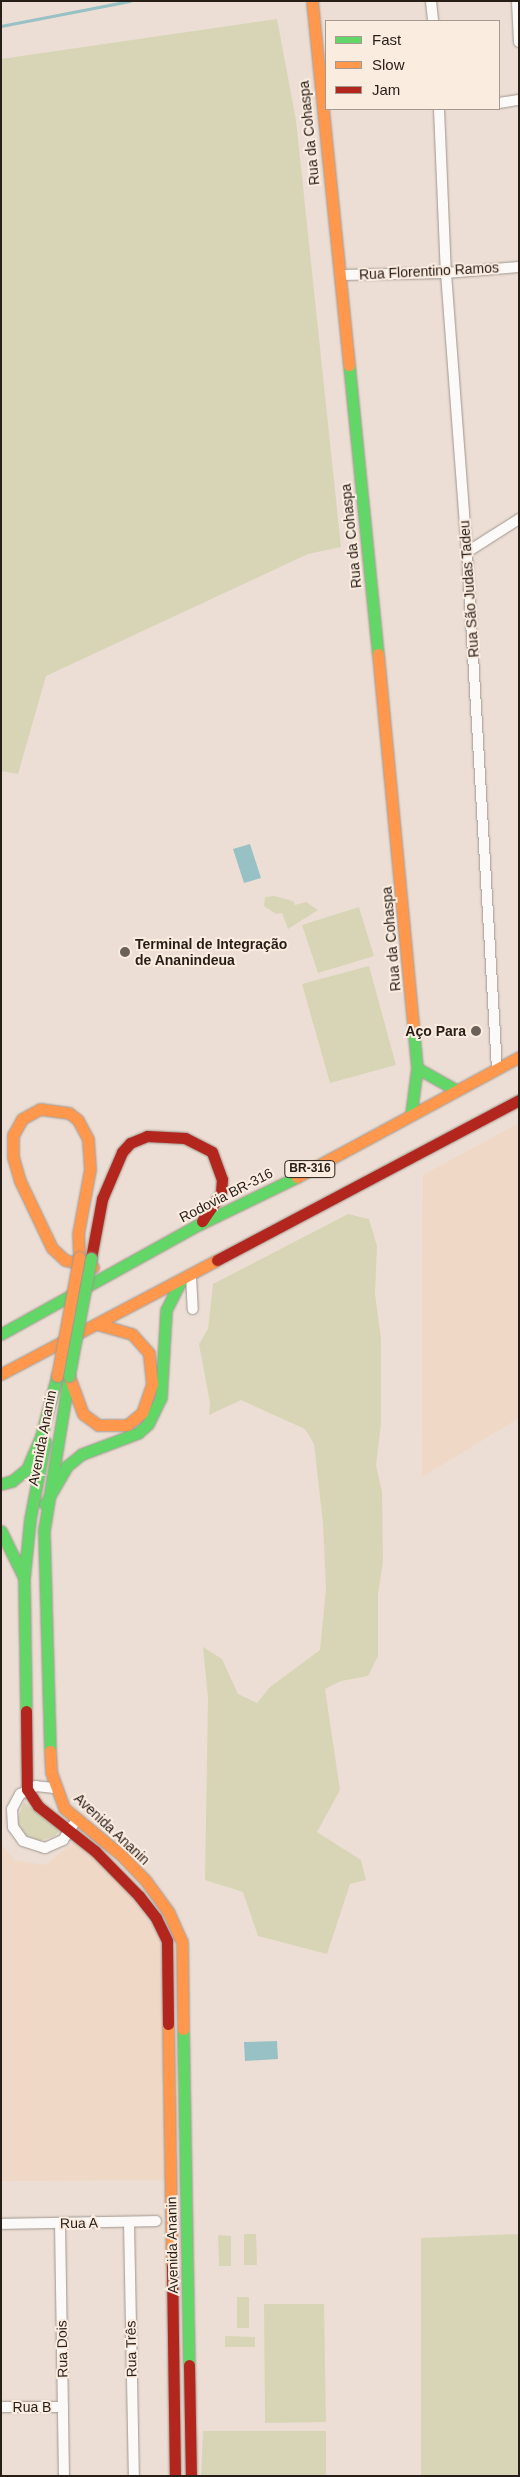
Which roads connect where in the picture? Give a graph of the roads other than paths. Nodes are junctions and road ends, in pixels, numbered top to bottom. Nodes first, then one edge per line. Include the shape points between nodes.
1 (312, 1) edge
2 (431, 1) edge
3 (518, 1) edge
4 (433, 20) edge
5 (519, 42) edge
6 (519, 100) edge
7 (500, 102) edge
8 (439, 110) edge
9 (519, 267) edge
10 (446, 273) junction
11 (340, 275) junction
12 (519, 519) edge
13 (467, 552) junction
14 (519, 1057) edge
15 (417, 1068) junction
16 (497, 1068) junction
17 (456, 1090) junction
18 (519, 1100) edge
19 (411, 1114) junction
20 (198, 1225) junction
21 (85, 1258) junction
22 (120, 1266) junction
23 (186, 1278) junction
24 (193, 1309) dead end
25 (98, 1324) junction
26 (1, 1334) edge
27 (1, 1374) edge
28 (57, 1376) junction
29 (69, 1376) junction
30 (1, 1484) edge
31 (45, 1504) junction
32 (1, 1531) edge
33 (24, 1578) junction
34 (54, 1788) junction
35 (27, 1789) junction
36 (74, 1818) junction
37 (69, 1833) junction
38 (156, 2221) dead end
39 (129, 2222) junction
40 (60, 2223) junction
41 (1, 2224) edge
42 (63, 2406) junction
43 (1, 2407) edge
44 (64, 2476) edge
45 (134, 2476) edge
46 (175, 2476) edge
47 (191, 2476) edge

1 - 11 main road, Rua da Cohaspa
2 - 4 street
3 - 5 street
6 - 7 street
8 - 10 street, Rua São Judas Tadeu
9 - 10 street, Rua Florentino Ramos
10 - 11 street, Rua Florentino Ramos
10 - 13 street, Rua São Judas Tadeu
11 - 15 main road, Rua da Cohaspa
12 - 13 street
13 - 16 street, Rua São Judas Tadeu
14 - 16 main road, Rodovia BR-316 / BR-316
15 - 17 main road
15 - 19 main road, Rua da Cohaspa
16 - 17 main road, Rodovia BR-316 / BR-316
17 - 19 main road, Rodovia BR-316 / BR-316
18 - 23 main road, BR-316
19 - 20 main road, Rodovia BR-316 / BR-316 via 296,1177
20 - 21 main road, Avenida Ananin via 221,1194 222,1179 212,1152 184,1138 147,1136 130,1143 122,1152 102,1199
20 - 22 main road, Rodovia BR-316 / BR-316
21 - 22 main road via 78,1234 90,1170 88,1139 78,1120 69,1113 40,1109 18,1124 12,1147 20,1180 52,1248 65,1260 83,1266
21 - 28 main road, Avenida Ananin, bridge
21 - 29 main road, Avenida Ananin, bridge
22 - 26 main road, Rodovia BR-316 / BR-316
23 - 24 street
23 - 25 main road, BR-316
23 - 31 main road via 166,1310 161,1397 148,1424 138,1433 82,1454 67,1466
25 - 27 main road, BR-316
25 - 29 main road via 132,1334 149,1353 152,1384 142,1413 127,1425 98,1426 83,1414
28 - 30 main road via 30,1462 20,1476
28 - 33 main road, Avenida Ananin via 30,1519
29 - 31 main road, Avenida Ananin
31 - 34 main road, Avenida Ananin via 46,1656
32 - 33 main road
33 - 35 main road, Avenida Ananin
34 - 35 street via 46,1785
34 - 36 main road, Avenida Ananin via 64,1808
35 - 37 main road, Avenida Ananin via 38,1806
35 - 37 street via 12,1809 17,1835 30,1846 45,1848 54,1846
36 - 37 street
36 - 47 main road, Avenida Ananin via 121,1855 146,1881 169,1912 182,1942
37 - 46 main road, Avenida Ananin via 95,1851 139,1896 156,1918 167,1941
38 - 39 street, Rua A
39 - 40 street, Rua A
39 - 45 street, Rua Três
40 - 41 street, Rua A
40 - 42 street, Rua Dois
42 - 43 street, Rua B
42 - 44 street, Rua Dois

